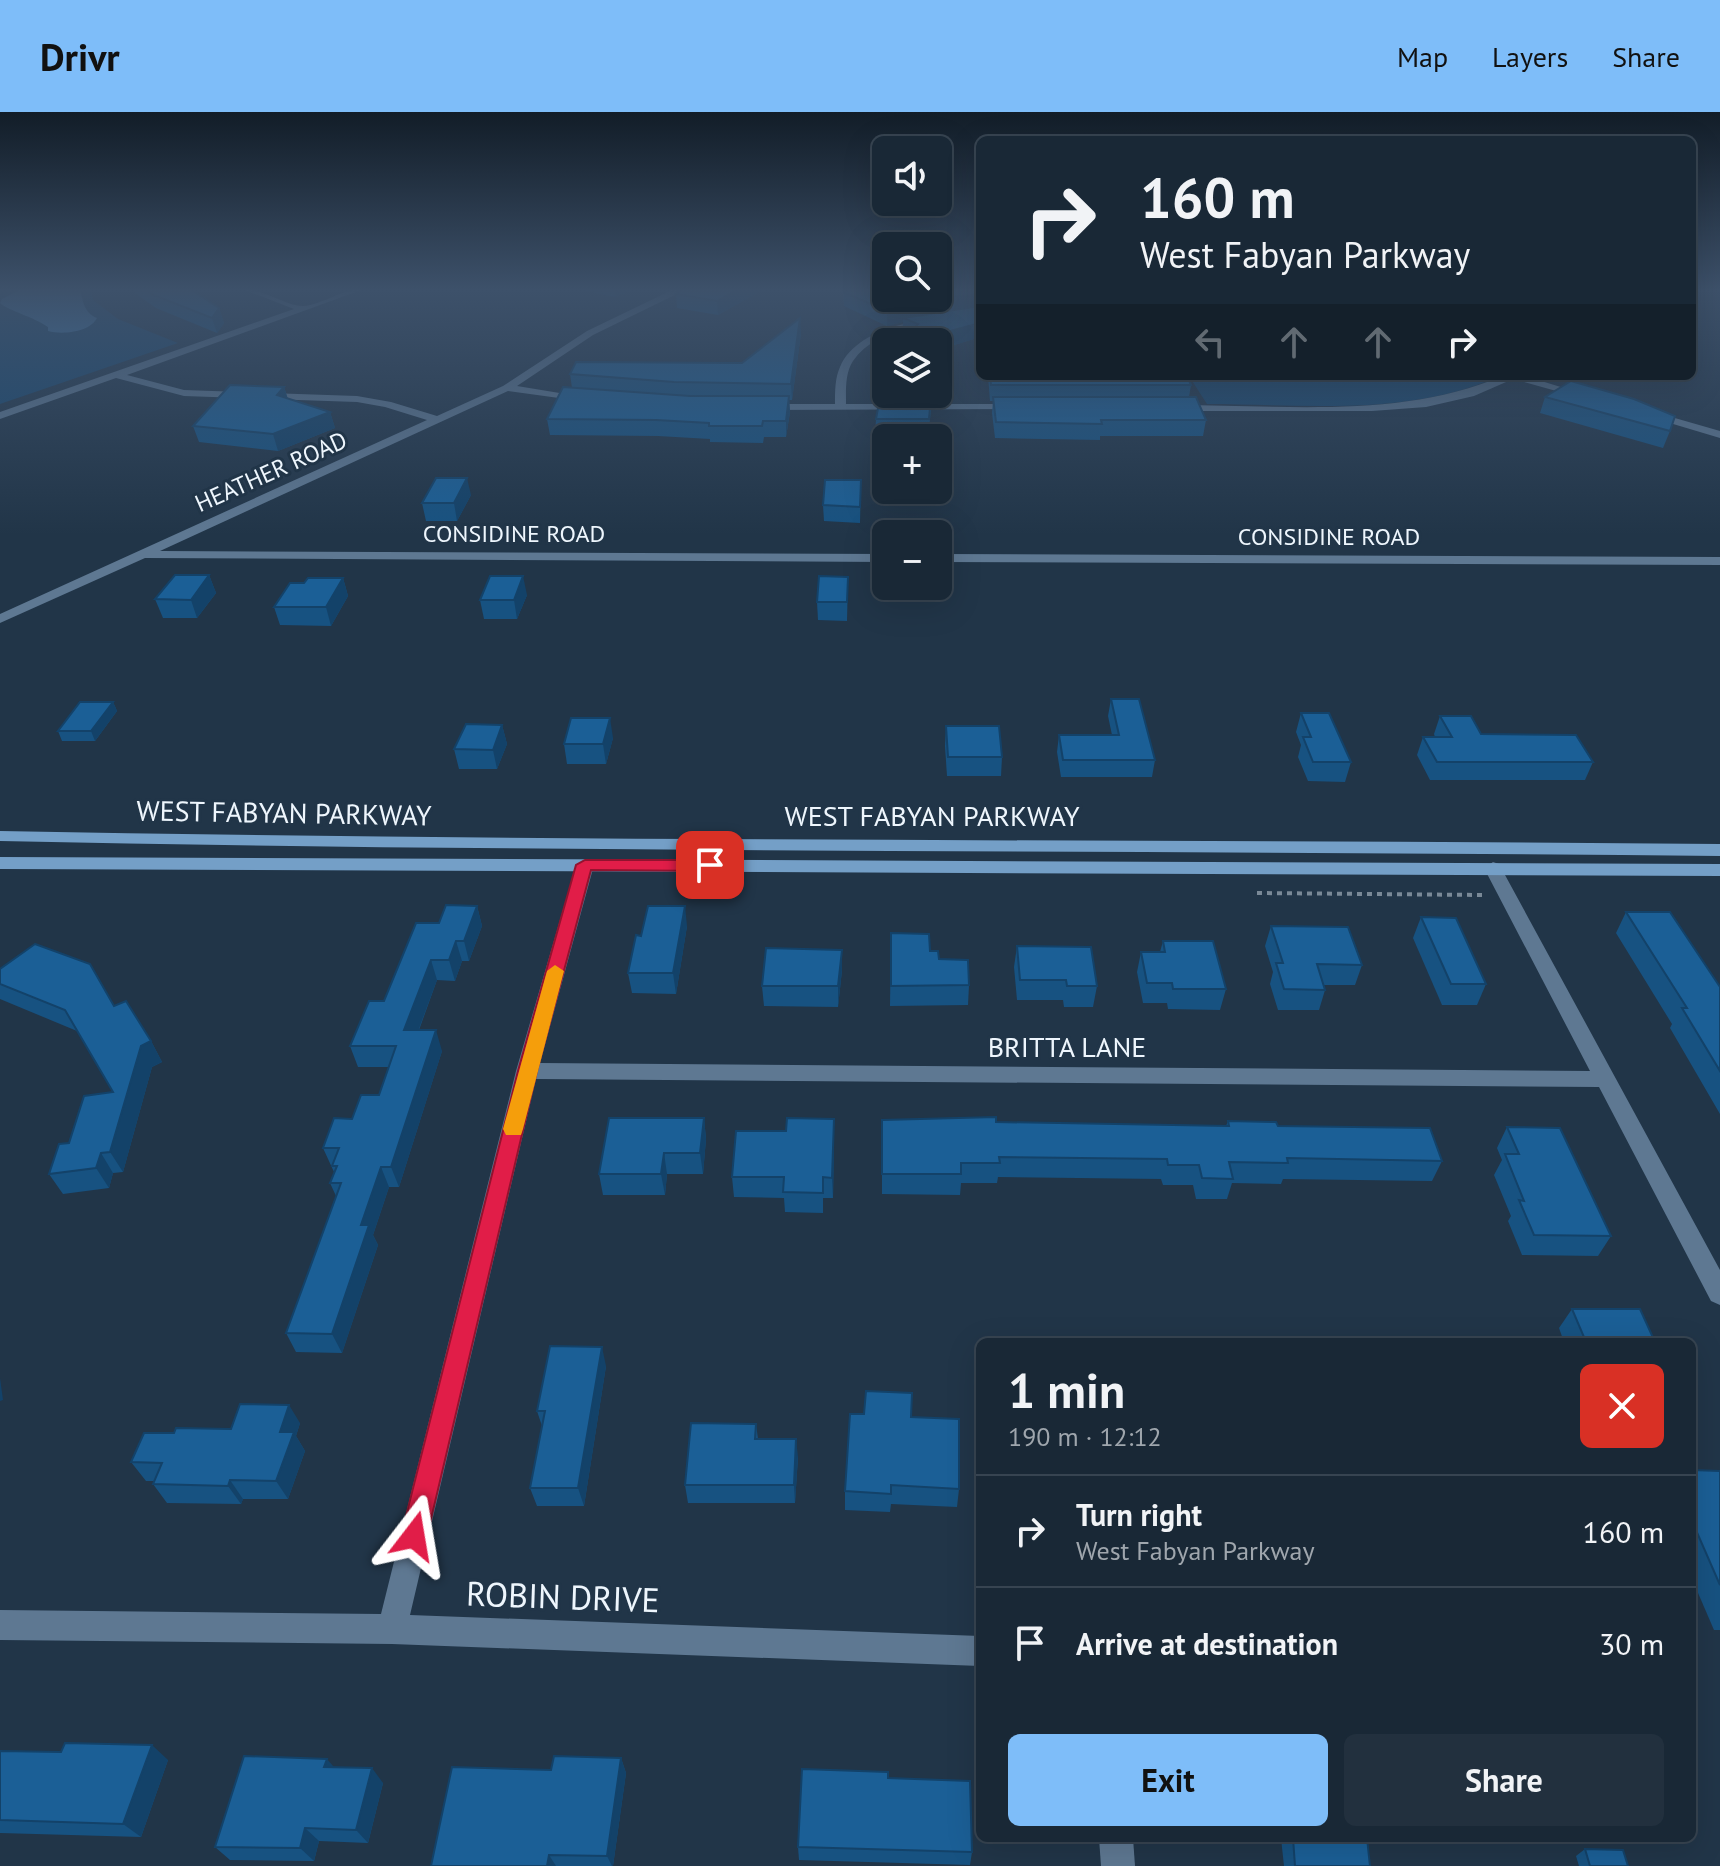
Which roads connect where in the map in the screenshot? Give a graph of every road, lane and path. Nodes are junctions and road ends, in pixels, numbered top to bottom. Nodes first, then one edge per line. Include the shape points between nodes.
1 (128, 371) edge
2 (533, 371) edge
3 (845, 371) edge
4 (116, 375) junction
5 (1503, 380) edge
6 (1526, 380) edge
7 (507, 388) junction
8 (1599, 400) edge
9 (594, 401) edge
10 (752, 407) edge
11 (840, 407) junction
12 (1028, 407) edge
13 (1168, 408) edge
14 (1627, 408) edge
15 (0, 416) edge
16 (438, 420) junction
17 (1720, 435) edge
18 (141, 555) junction
19 (872, 558) edge
20 (952, 558) edge
21 (1720, 561) edge
22 (0, 619) edge
23 (0, 836) edge
24 (1720, 850) edge
25 (0, 863) edge
26 (585, 865) junction
27 (1493, 868) junction
28 (1720, 870) edge
29 (527, 1071) junction
30 (1607, 1079) junction
31 (1720, 1294) edge
32 (0, 1625) edge
33 (392, 1629) junction
34 (976, 1651) edge
35 (1116, 1842) edge
36 (1118, 1866) edge

1 - 4 street
2 - 7 street, HEATHER ROAD
3 - 11 street
4 - 15 street
4 - 16 street via 184,393 357,399
5 - 13 street via 1426,404
6 - 8 street
7 - 9 street
7 - 16 street, HEATHER ROAD
10 - 11 street
11 - 12 street
14 - 17 street
16 - 18 street, HEATHER ROAD
18 - 19 street, CONSIDINE ROAD
18 - 22 street, HEATHER ROAD
20 - 21 street, CONSIDINE ROAD
23 - 24 main road, WEST FABYAN PARKWAY via 344,843
25 - 26 main road, WEST FABYAN PARKWAY
26 - 27 main road, WEST FABYAN PARKWAY
26 - 29 street
27 - 28 main road, WEST FABYAN PARKWAY
27 - 30 street
29 - 30 street, BRITTA LANE
29 - 33 street
30 - 31 street
32 - 33 street, ROBIN DRIVE
33 - 34 street, ROBIN DRIVE
35 - 36 street

